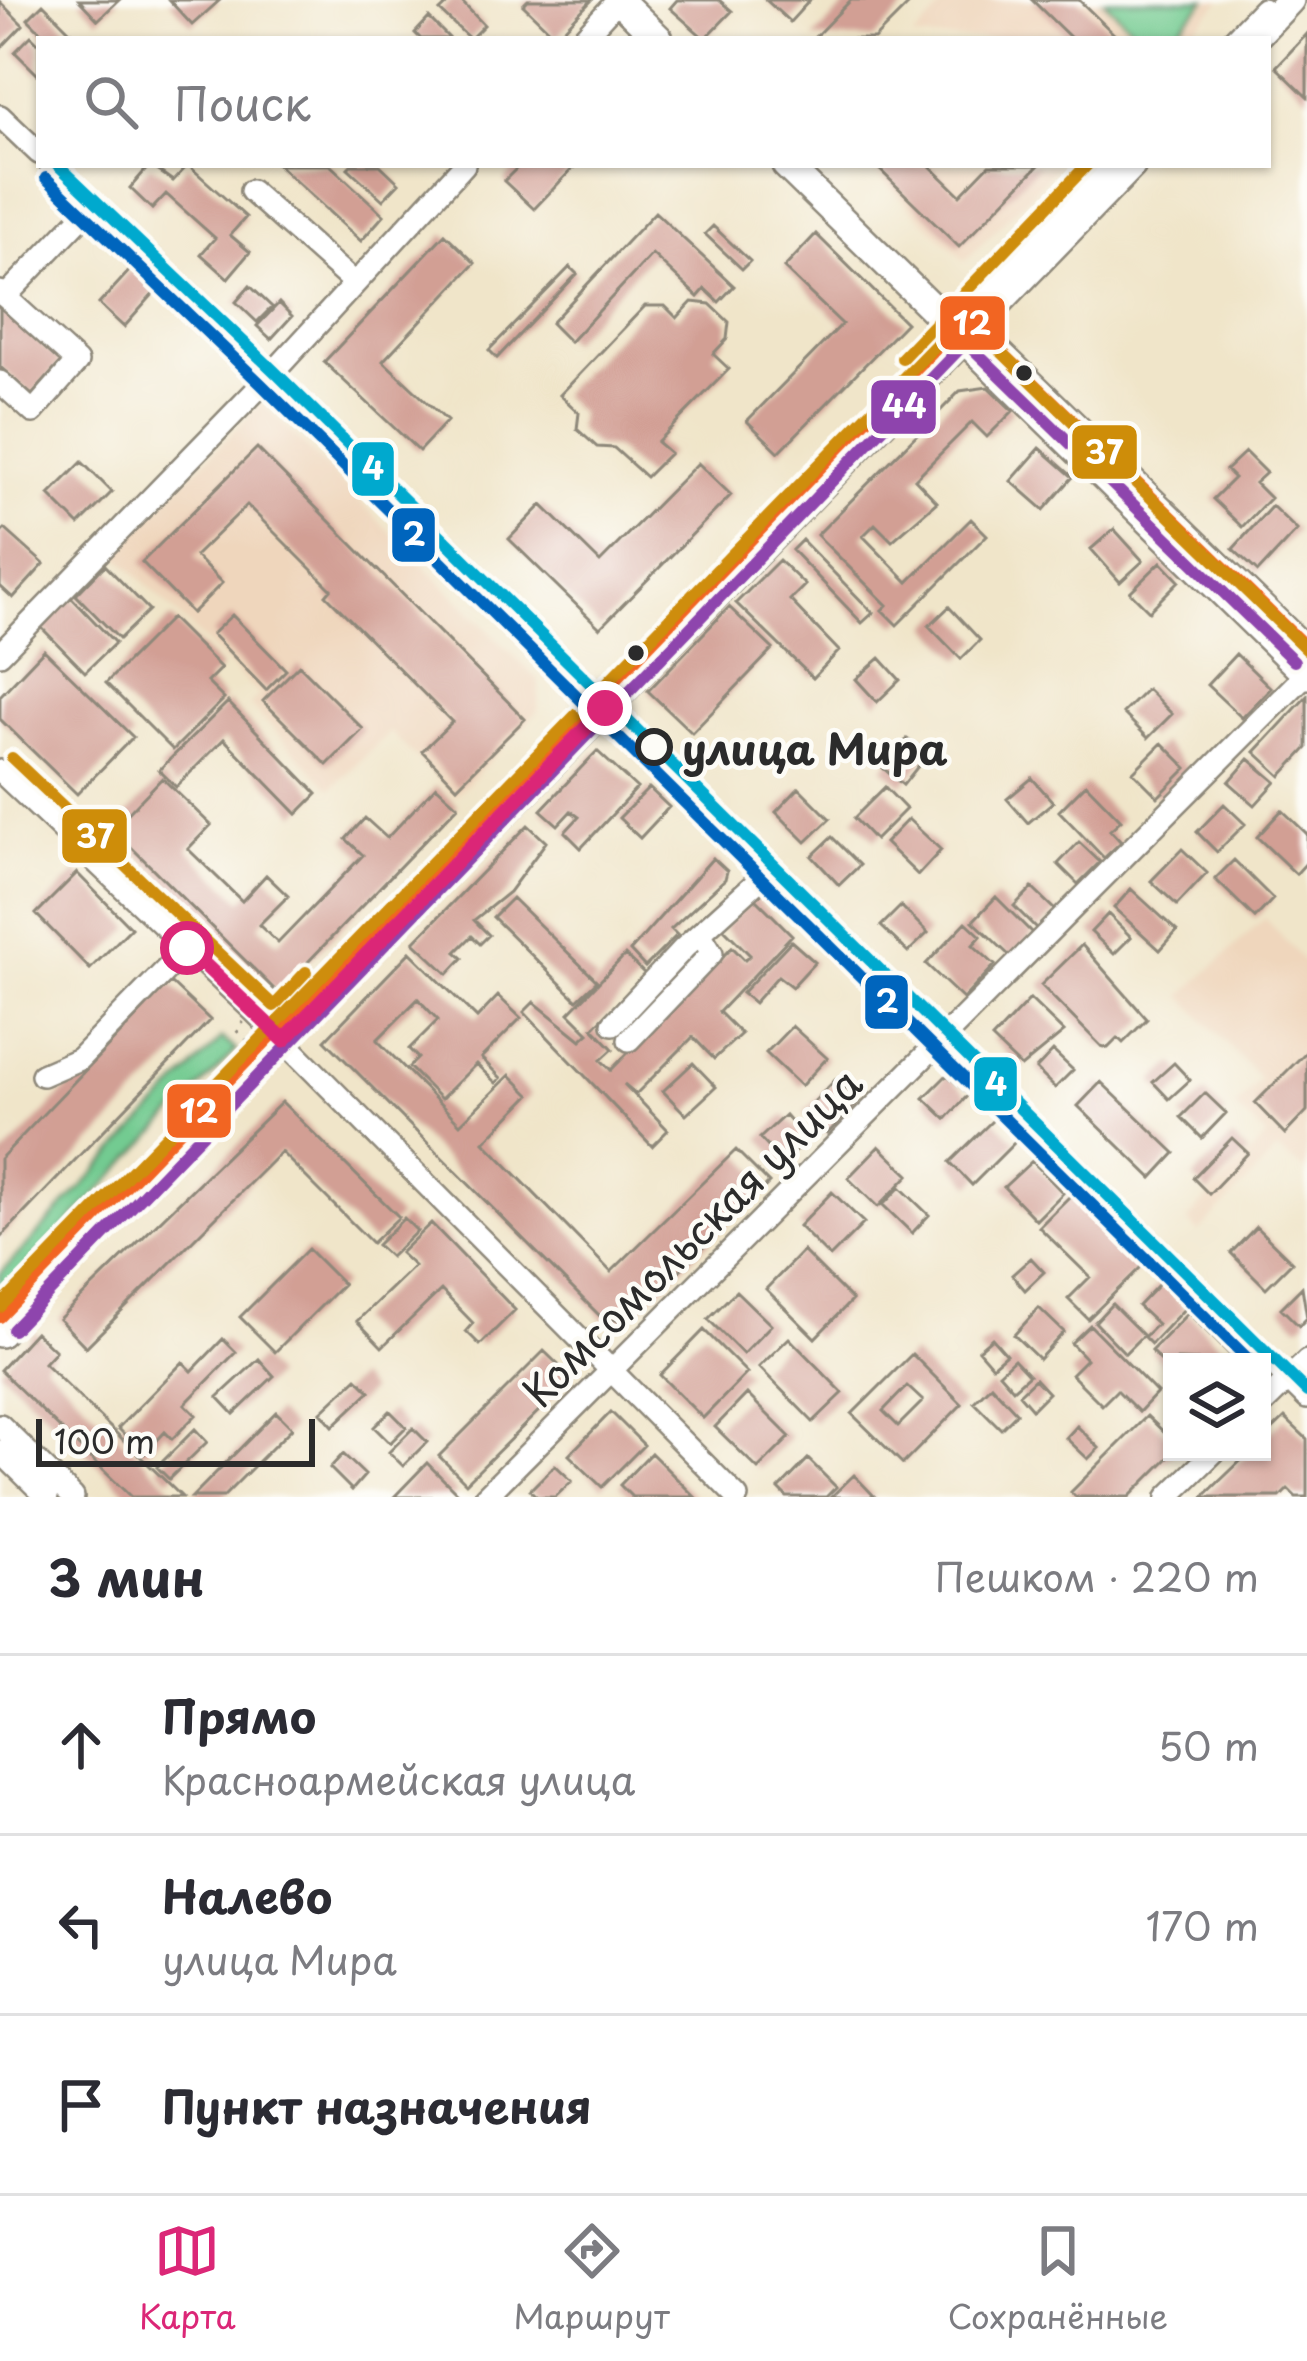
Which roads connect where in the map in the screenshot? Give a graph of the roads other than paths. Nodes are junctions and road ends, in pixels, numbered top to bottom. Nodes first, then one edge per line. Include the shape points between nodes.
1 (618, 0) edge
2 (1272, 0) edge
3 (1290, 0) edge
4 (585, 36) edge
5 (655, 36) edge
6 (1237, 36) edge
7 (1255, 36) edge
8 (0, 116) edge
9 (36, 150) edge
10 (54, 168) edge
11 (461, 168) edge
12 (789, 168) edge
13 (1109, 168) edge
14 (1129, 168) edge
15 (251, 190) dead end
16 (93, 205) junction
17 (354, 283) junction
18 (3, 295) edge
19 (965, 329) junction
20 (271, 375) junction
21 (0, 382) edge
22 (1307, 648) edge
23 (0, 654) edge
24 (1307, 674) edge
25 (600, 703) junction
26 (0, 771) edge
27 (770, 870) junction
28 (187, 948) junction
29 (621, 1032) dead end
30 (279, 1035) junction
31 (942, 1041) junction
32 (42, 1075) dead end
33 (0, 1317) edge
34 (0, 1333) edge
35 (1307, 1361) edge
36 (609, 1371) junction
37 (1288, 1380) junction
38 (1271, 1396) edge
39 (1307, 1398) edge
40 (0, 1425) edge
41 (0, 1450) edge
42 (1205, 1461) edge
43 (47, 1497) edge
44 (73, 1497) edge
45 (485, 1497) edge
46 (737, 1497) edge
47 (1168, 1497) edge

1 - 4 street
1 - 5 main road
2 - 6 street
3 - 7 main road
8 - 9 street
10 - 16 street
11 - 17 street
12 - 19 main road
13 - 19 street
14 - 19 main road
15 - 17 street
16 - 18 street
16 - 20 street
17 - 20 street
18 - 21 street via 77,362 33,412
19 - 22 street
19 - 24 main road
19 - 25 main road
20 - 23 street
20 - 25 street
24 - 31 street, Комсомольская улица
25 - 27 street
25 - 30 main road
26 - 28 street
27 - 29 street via 701,935
27 - 31 street
28 - 30 street
28 - 32 street via 79,1060
30 - 33 street
30 - 34 main road
30 - 36 street
31 - 36 street, Комсомольская улица
31 - 37 street
35 - 37 street
36 - 45 street, Комсомольская улица
36 - 46 street
37 - 38 street
37 - 39 street
40 - 44 street
41 - 43 street
42 - 47 street

